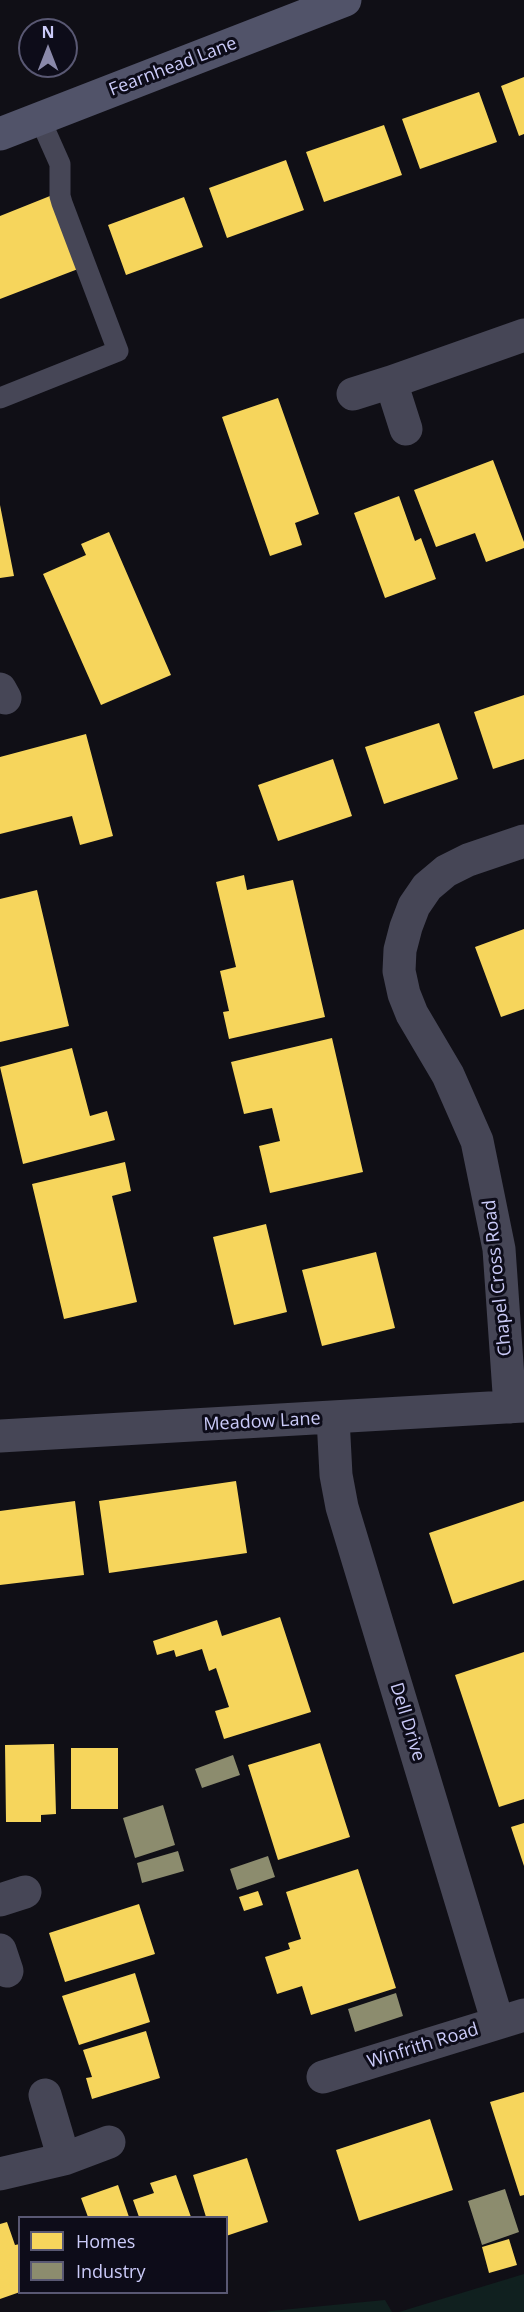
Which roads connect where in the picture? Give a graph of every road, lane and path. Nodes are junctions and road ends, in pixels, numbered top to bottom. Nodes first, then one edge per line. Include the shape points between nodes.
1 (345, 0) edge
2 (40, 118) junction
3 (0, 134) edge
4 (524, 336) edge
5 (391, 382) junction
6 (353, 394) dead end
7 (0, 398) edge
8 (406, 429) dead end
9 (524, 841) edge
10 (517, 1406) edge
11 (333, 1418) junction
12 (0, 1436) edge
13 (511, 2019) edge
14 (323, 2077) dead end
15 (45, 2095) dead end
16 (109, 2142) dead end
17 (64, 2159) junction
18 (0, 2174) edge

1 - 2 street, Fearnhead Lane
2 - 3 street, Fearnhead Lane
2 - 7 lane via 60,164 62,203 118,351
4 - 5 street
5 - 6 street
5 - 8 street
9 - 10 street, Chapel Cross Road via 468,860 427,887 406,927 399,970 412,1014 448,1075 477,1142 499,1249
10 - 11 street, Meadow Lane
11 - 12 street, Meadow Lane
11 - 13 street, Dell Drive via 342,1507
13 - 14 street, Winfrith Road
15 - 17 street
16 - 17 street
17 - 18 street

